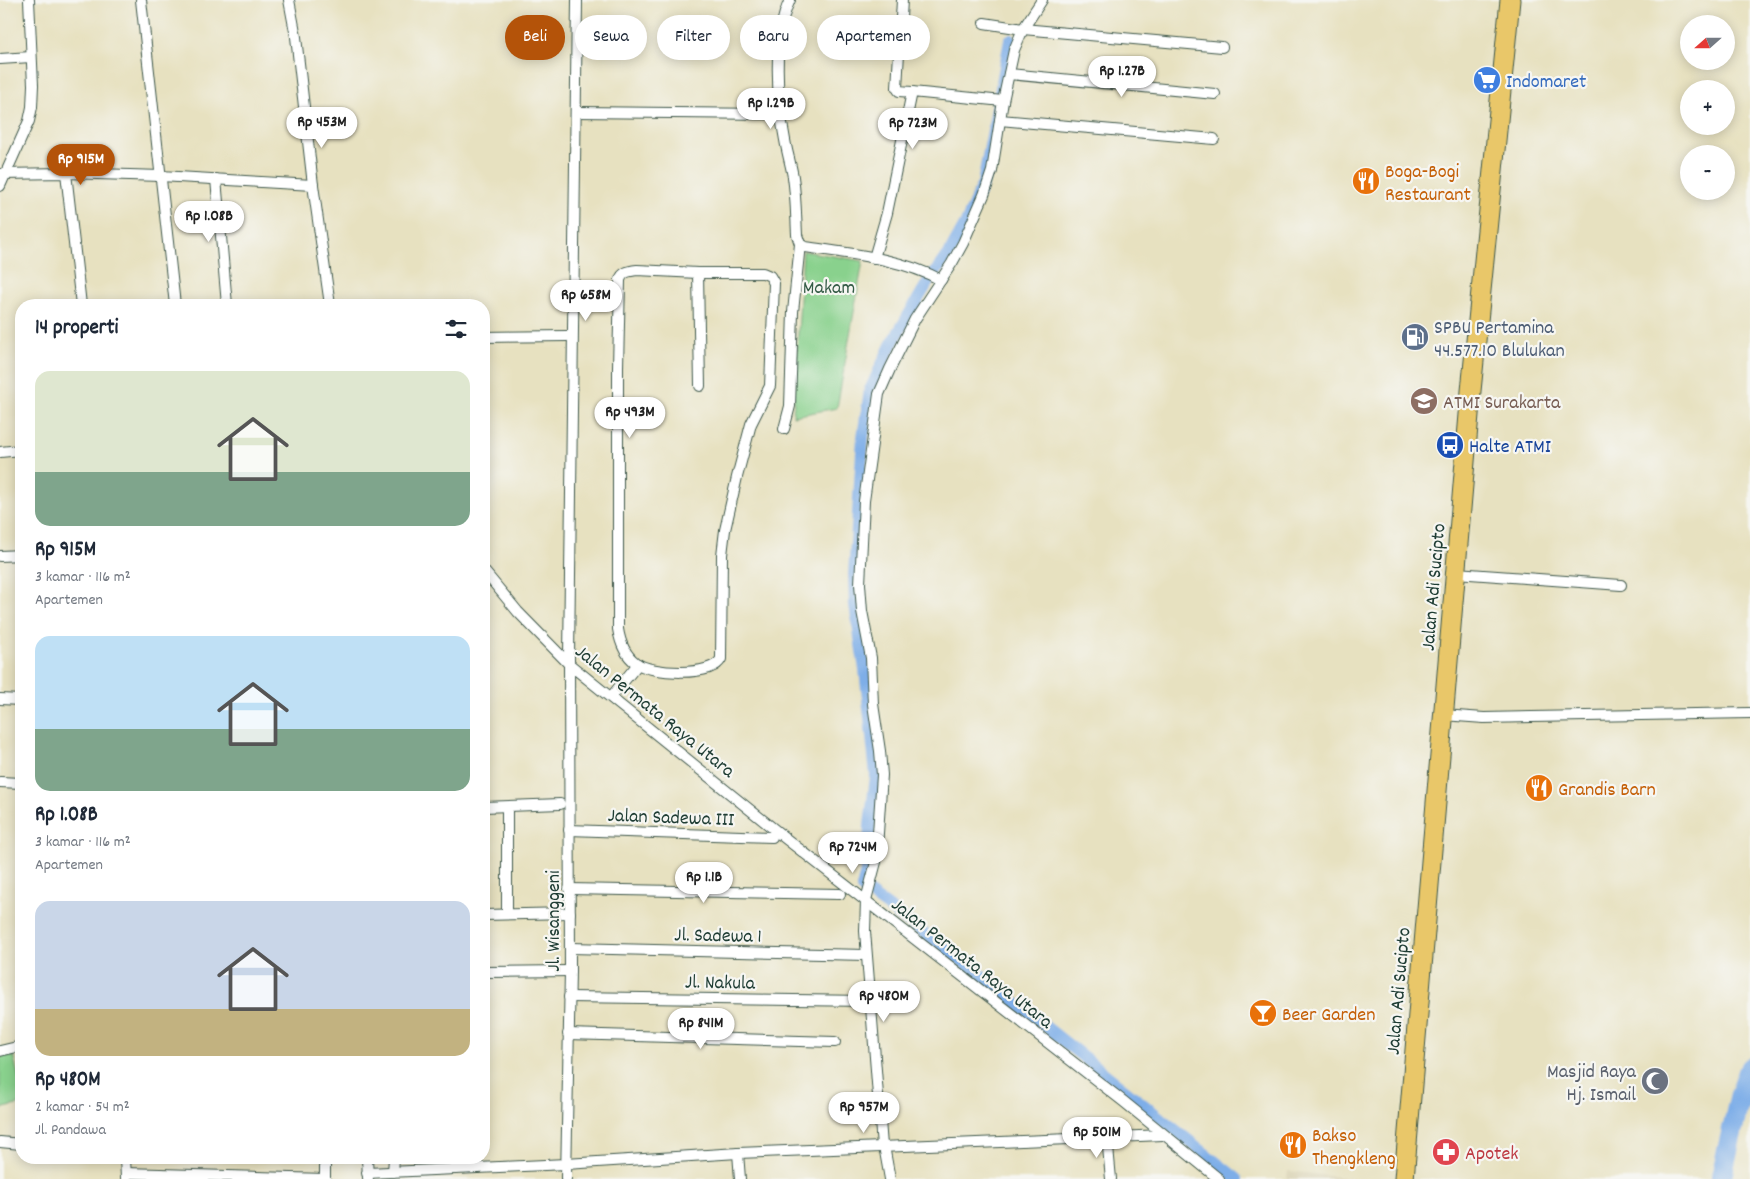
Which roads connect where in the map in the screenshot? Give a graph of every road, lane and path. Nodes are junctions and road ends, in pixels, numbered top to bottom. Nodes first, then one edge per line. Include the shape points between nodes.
1 (29, 0) edge
2 (141, 0) edge
3 (289, 0) edge
4 (577, 0) edge
5 (790, 0) edge
6 (902, 0) edge
7 (1042, 0) edge
8 (1510, 0) edge
9 (984, 23) dead end
10 (1023, 30) junction
11 (1222, 47) dead end
12 (31, 57) junction
13 (0, 59) edge
14 (1009, 74) junction
15 (912, 92) junction
16 (1215, 94) dead end
17 (999, 100) junction
18 (576, 112) junction
19 (781, 114) junction
20 (1000, 120) junction
21 (1214, 139) dead end
22 (66, 173) junction
23 (3, 174) edge
24 (161, 176) junction
25 (216, 179) junction
26 (312, 185) junction
27 (0, 186) edge
28 (800, 244) junction
29 (874, 258) junction
30 (698, 273) junction
31 (939, 279) junction
32 (81, 299) edge
33 (174, 299) edge
34 (226, 299) edge
35 (329, 299) edge
36 (567, 336) dead end
37 (490, 337) edge
38 (700, 386) dead end
39 (784, 429) dead end
40 (15, 451) edge
41 (0, 452) edge
42 (15, 555) edge
43 (0, 556) edge
44 (1456, 573) junction
45 (490, 578) edge
46 (1621, 585) dead end
47 (569, 660) junction
48 (638, 664) junction
49 (613, 695) junction
50 (0, 699) edge
51 (15, 700) edge
52 (1750, 713) edge
53 (1443, 715) junction
54 (0, 782) edge
55 (15, 783) edge
56 (560, 804) dead end
57 (507, 807) junction
58 (490, 808) edge
59 (569, 830) junction
60 (772, 837) dead end
61 (569, 889) junction
62 (840, 894) dead end
63 (868, 895) junction
64 (570, 913) junction
65 (507, 914) junction
66 (490, 915) edge
67 (570, 948) junction
68 (866, 955) junction
69 (570, 971) junction
70 (490, 972) edge
71 (569, 997) junction
72 (870, 1001) junction
73 (568, 1034) junction
74 (835, 1042) dead end
75 (15, 1047) edge
76 (0, 1051) edge
77 (1164, 1135) junction
78 (1107, 1137) junction
79 (0, 1142) edge
80 (15, 1143) edge
81 (883, 1146) junction
82 (738, 1153) junction
83 (325, 1164) edge
84 (394, 1164) edge
85 (566, 1164) junction
86 (394, 1172) junction
87 (126, 1176) edge
88 (368, 1176) edge
89 (325, 1179) edge
90 (566, 1179) edge
91 (740, 1179) edge
92 (890, 1179) edge
93 (1111, 1179) edge
94 (1219, 1179) edge
95 (1404, 1179) edge

1 - 12 street
2 - 24 street
3 - 26 street
4 - 18 street, Jl. Wisanggeni
5 - 19 street via 779,46
6 - 15 street via 897,88
7 - 10 street
8 - 44 highway, Jalan Adi Sucipto
9 - 10 street
10 - 11 street
10 - 14 street via 1014,50
12 - 13 street
12 - 23 street via 29,120
14 - 16 street
14 - 17 street
15 - 17 street
15 - 29 street
17 - 20 street
18 - 19 street
18 - 47 street, Jl. Wisanggeni
19 - 28 street via 793,175
20 - 21 street
20 - 31 street via 992,171 984,195 964,243
22 - 23 street
22 - 24 street
22 - 32 street
23 - 27 street
24 - 25 street
24 - 33 street
25 - 26 street
25 - 34 street
26 - 35 street
28 - 29 street via 805,248
28 - 39 street via 793,312 790,406
29 - 31 street via 924,271
30 - 38 street
30 - 48 street via 632,270 623,274 620,280 618,629 626,653
30 - 48 street via 763,273 772,278 770,386 751,424 725,530 720,662 699,671 654,670
31 - 63 street via 882,384 864,501 860,597 871,658 882,775 876,862
36 - 37 street
40 - 41 street
42 - 43 street
44 - 46 street
44 - 53 highway, Jalan Adi Sucipto
45 - 47 street, Jalan Permata Raya Utara via 518,612
47 - 49 street, Jalan Permata Raya Utara
47 - 59 street, Jl. Wisanggeni
48 - 49 street
49 - 63 street, Jalan Permata Raya Utara via 785,838
50 - 51 street
52 - 53 street via 1484,718
53 - 95 highway, Jalan Adi Sucipto
54 - 55 street
56 - 57 street
57 - 58 street
57 - 65 street
59 - 60 street, Jalan Sadewa III
59 - 61 street, Jl. Wisanggeni
61 - 62 street
61 - 64 street, Jl. Wisanggeni
63 - 68 street
63 - 77 street, Jalan Permata Raya Utara
64 - 65 street
64 - 67 street, Jl. Wisanggeni
65 - 66 street
67 - 68 street, Jl. Sadewa 1
67 - 69 street, Jl. Wisanggeni
68 - 72 street
69 - 70 street
69 - 71 street, Jl. Wisanggeni
71 - 72 street, Jl. Nakula
71 - 73 street, Jl. Wisanggeni
72 - 81 street
73 - 74 street
73 - 85 street, Jl. Wisanggeni
75 - 76 street
77 - 78 street
77 - 94 street, Jalan Permata Raya Utara
78 - 81 street
78 - 93 street
79 - 80 street
81 - 82 street
81 - 92 street
82 - 85 street
82 - 91 street
83 - 89 street
84 - 86 street
85 - 86 street
85 - 90 street, Jl. Wisanggeni
86 - 88 street
87 - 89 street

